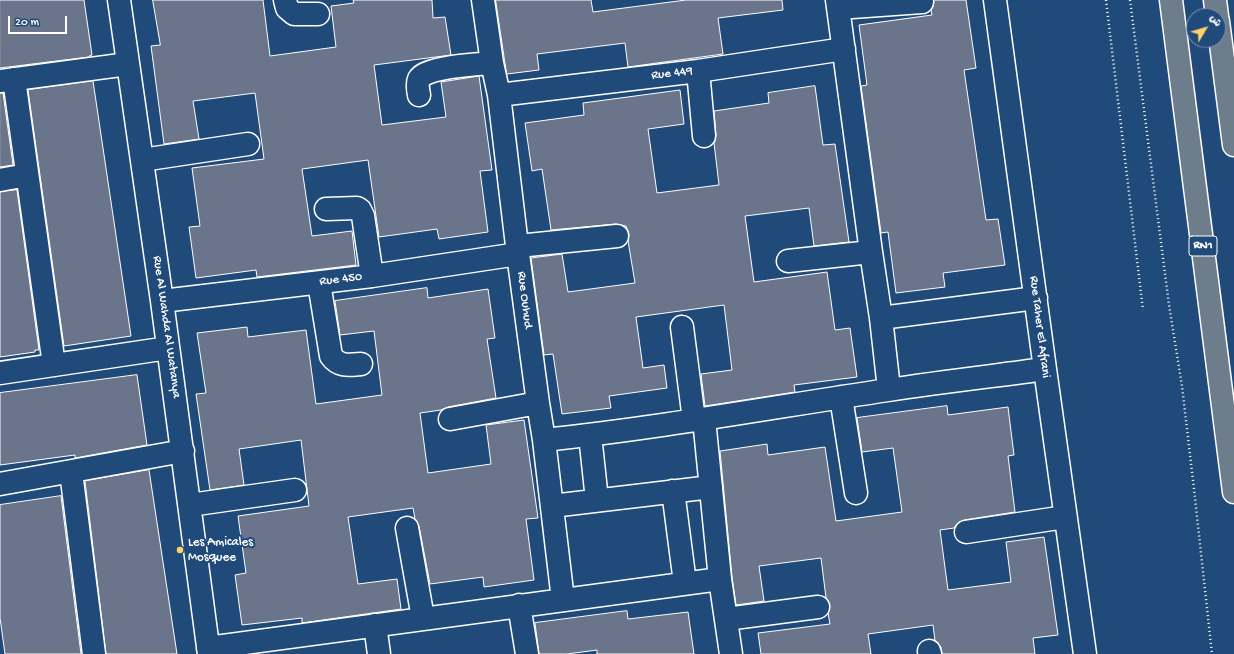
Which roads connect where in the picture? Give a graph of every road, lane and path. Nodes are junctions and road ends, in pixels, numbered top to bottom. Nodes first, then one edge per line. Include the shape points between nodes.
1 (119, 0) edge
2 (285, 0) edge
3 (484, 0) edge
4 (995, 0) edge
5 (1106, 0) edge
6 (1130, 0) edge
7 (1171, 0) edge
8 (922, 2) dead end
9 (837, 4) edge
10 (318, 14) dead end
11 (1221, 48) edge
12 (844, 49) junction
13 (492, 63) junction
14 (128, 64) junction
15 (698, 71) junction
16 (7, 80) edge
17 (419, 95) dead end
18 (499, 95) junction
19 (704, 136) dead end
20 (248, 144) dead end
21 (1234, 145) edge
22 (142, 160) junction
23 (27, 175) junction
24 (0, 180) edge
25 (326, 209) dead end
26 (617, 236) dead end
27 (518, 250) junction
28 (871, 252) junction
29 (788, 261) dead end
30 (372, 276) junction
31 (319, 283) junction
32 (1036, 298) junction
33 (162, 301) junction
34 (1143, 310) dead end
35 (882, 318) junction
36 (682, 327) dead end
37 (168, 348) junction
38 (361, 364) dead end
39 (54, 365) junction
40 (1045, 369) junction
41 (0, 373) edge
42 (889, 390) junction
43 (842, 397) junction
44 (538, 403) junction
45 (450, 419) dead end
46 (699, 419) junction
47 (590, 435) junction
48 (544, 440) junction
49 (183, 451) junction
50 (71, 472) junction
51 (0, 484) edge
52 (711, 487) junction
53 (295, 490) dead end
54 (673, 491) junction
55 (1234, 492) edge
56 (856, 493) dead end
57 (596, 500) junction
58 (190, 505) junction
59 (552, 506) junction
60 (1065, 517) junction
61 (407, 528) dead end
62 (966, 532) dead end
63 (720, 579) junction
64 (685, 583) junction
65 (563, 600) junction
66 (519, 605) junction
67 (818, 607) dead end
68 (423, 618) junction
69 (726, 619) junction
70 (375, 625) junction
71 (209, 651) edge
72 (94, 654) edge
73 (379, 654) edge
74 (527, 654) edge
75 (732, 654) edge
76 (1085, 654) edge
77 (1212, 654) edge

1 - 14 street, Rue Al Wahda Al Watanya
2 - 10 street via 294,14
3 - 13 street, Rue Ouhud
4 - 32 street, Rue Taher El Afrani
5 - 34 path
6 - 77 path via 1169,305 1183,394
7 - 55 highway, RN1
8 - 9 street
9 - 12 street
11 - 21 highway
12 - 15 street, Rue 449
12 - 28 street
13 - 17 street via 462,65 426,73 418,81
13 - 18 street, Rue Ouhud
14 - 16 street
14 - 22 street, Rue Al Wahda Al Watanya
15 - 18 street, Rue 449
15 - 19 street
16 - 23 street
18 - 27 street, Rue Ouhud
20 - 22 street
22 - 33 street, Rue Al Wahda Al Watanya
23 - 24 street
23 - 39 street
25 - 30 street via 360,210
26 - 27 street, Rue 450
27 - 30 street, Rue 450
27 - 44 street, Rue Ouhud
28 - 29 street
28 - 35 street
30 - 31 street, Rue 450
31 - 33 street, Rue 450
31 - 38 street via 331,356 346,366
32 - 35 street
32 - 40 street, Rue Taher El Afrani
33 - 37 street, Rue Al Wahda Al Watanya
35 - 42 street
36 - 46 street
37 - 39 street
37 - 49 street, Rue Al Wahda Al Watanya
39 - 41 street
40 - 42 street
40 - 60 street, Rue Taher El Afrani
42 - 43 street
43 - 46 street
43 - 56 street
44 - 45 street
44 - 48 street, Rue Ouhud
46 - 47 street
46 - 52 street
47 - 48 street
47 - 57 street
48 - 59 street, Rue Ouhud
49 - 50 street
49 - 58 street, Rue Al Wahda Al Watanya
50 - 51 street
50 - 72 street
52 - 54 street
52 - 63 street
53 - 58 street
54 - 57 street
54 - 64 street
57 - 59 street
58 - 71 street, Rue Al Wahda Al Watanya
59 - 65 street, Rue Ouhud
60 - 62 street
60 - 76 street, Rue Taher El Afrani
61 - 68 street
63 - 64 street
63 - 69 street
64 - 65 street
65 - 66 street
66 - 68 street
66 - 74 street
67 - 69 street
68 - 70 street
69 - 75 street
70 - 71 street
70 - 73 street

